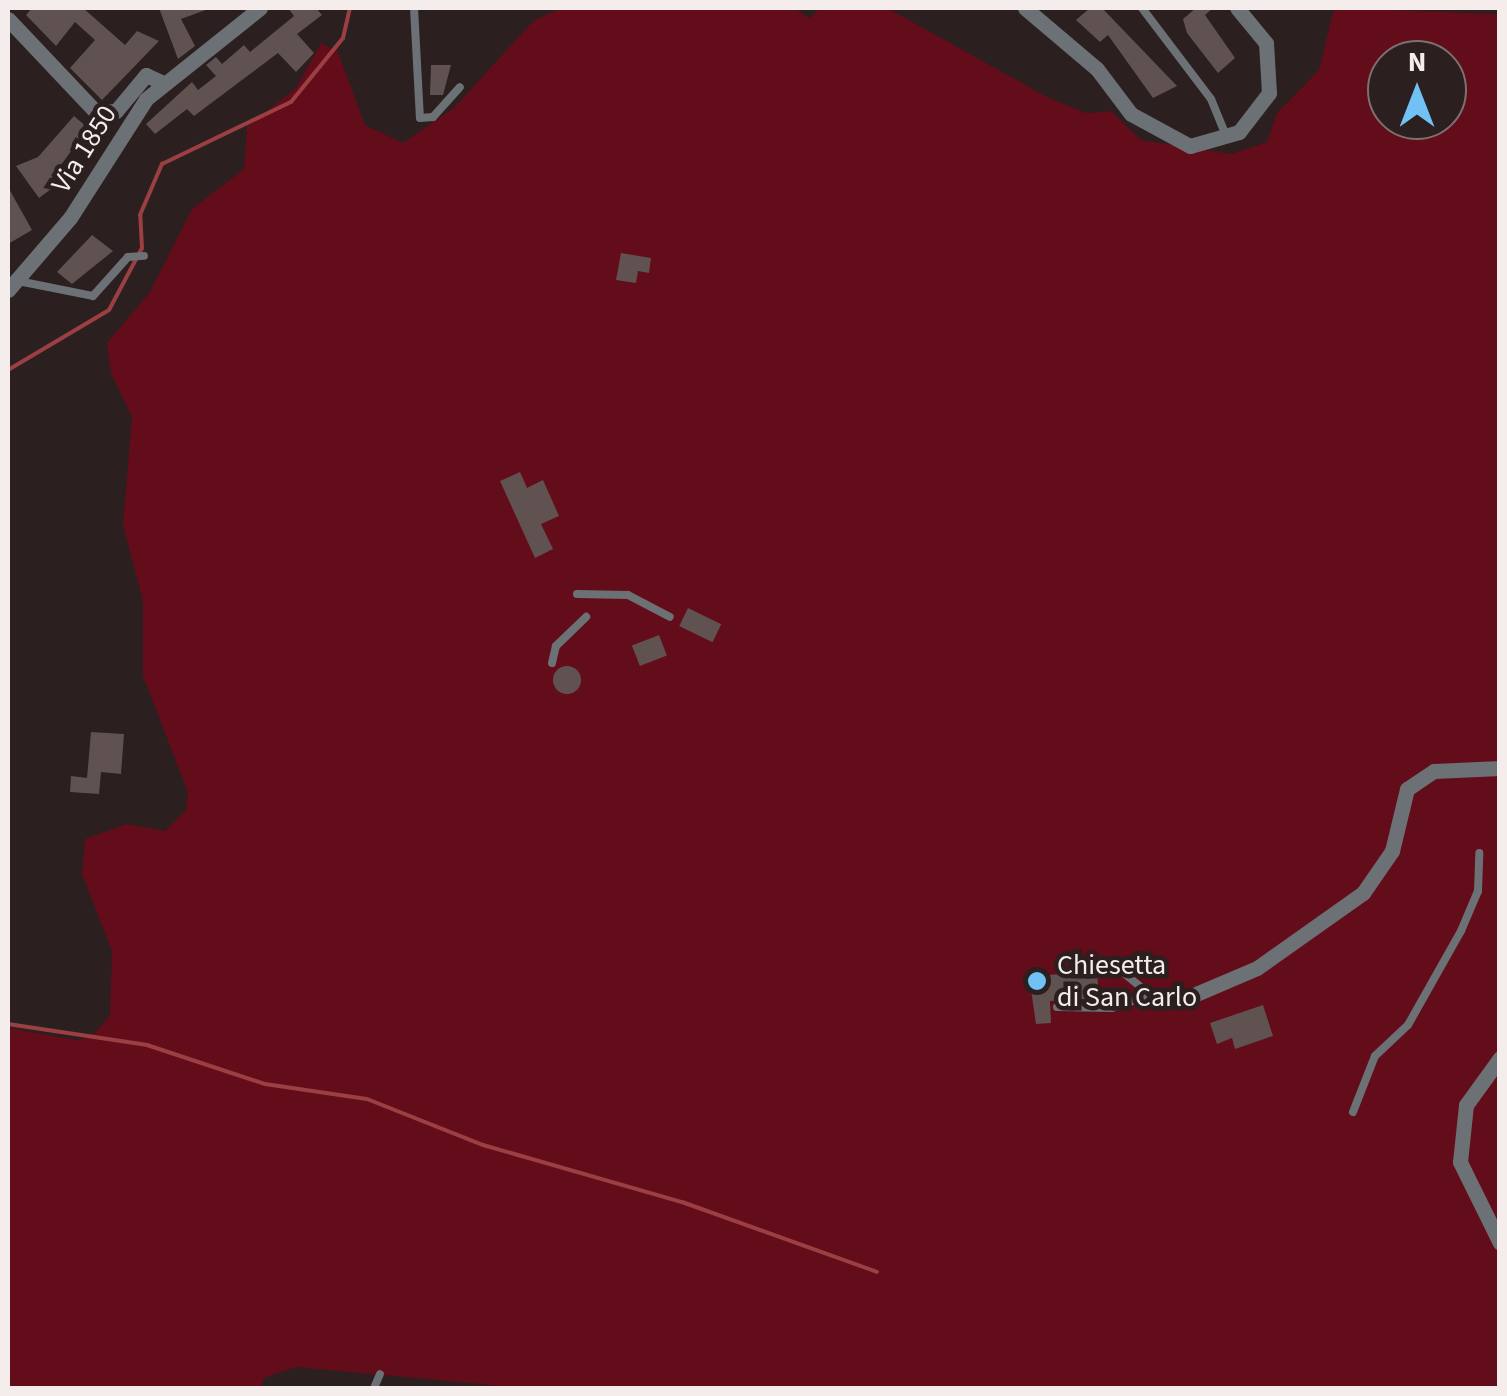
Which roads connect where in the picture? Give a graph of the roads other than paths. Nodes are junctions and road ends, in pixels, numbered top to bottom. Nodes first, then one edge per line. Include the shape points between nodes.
1 (260, 8) edge
2 (414, 8) edge
3 (1025, 8) edge
4 (1142, 8) edge
5 (1237, 8) edge
6 (8, 20) edge
7 (163, 84) junction
8 (460, 87) dead end
9 (1227, 138) junction
10 (139, 255) dead end
11 (13, 286) edge
12 (577, 594) dead end
13 (586, 617) dead end
14 (670, 617) dead end
15 (552, 664) dead end
16 (1500, 768) edge
17 (1479, 852) dead end
18 (1126, 975) dead end
19 (1196, 994) joint
20 (1151, 995) junction
21 (1057, 1008) dead end
22 (1500, 1058) edge
23 (1353, 1112) dead end
24 (1500, 1243) edge
25 (380, 1374) dead end
26 (374, 1388) edge

1 - 7 street, Via 1850
2 - 8 lane via 420,118 433,116
3 - 9 street via 1106,80 1131,114 1190,146
4 - 9 lane via 1211,99
5 - 9 street via 1270,54 1259,112
6 - 7 street via 96,112 116,110 146,75
7 - 11 street, Via 1850
10 - 11 lane via 93,296
12 - 14 lane via 628,595
13 - 15 lane via 556,646
16 - 19 street via 1433,763 1407,789 1392,852 1363,892 1257,968
17 - 23 lane via 1478,891 1461,930 1408,1025 1375,1056
18 - 20 lane
19 - 20 lane
20 - 21 lane via 1112,1008
22 - 24 street via 1466,1105 1460,1162
25 - 26 lane

